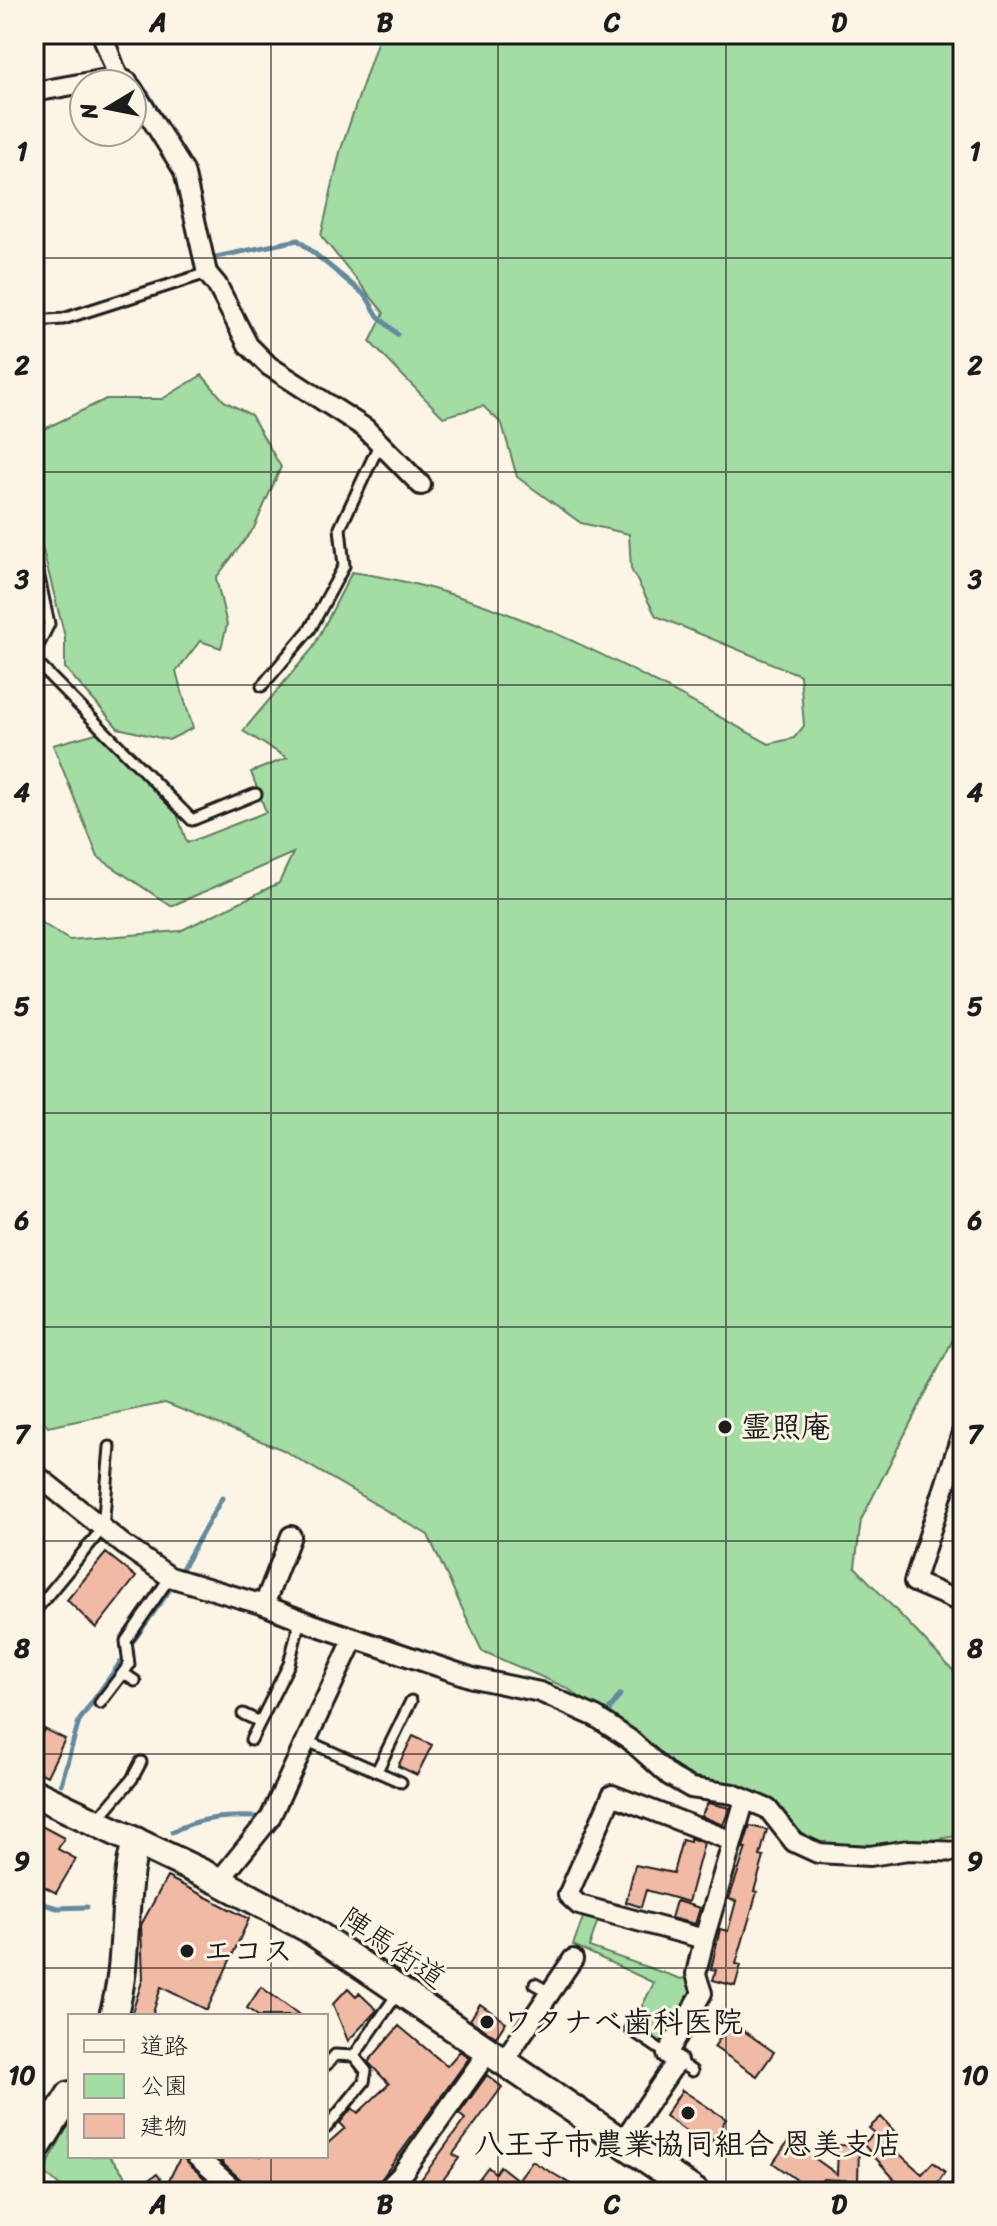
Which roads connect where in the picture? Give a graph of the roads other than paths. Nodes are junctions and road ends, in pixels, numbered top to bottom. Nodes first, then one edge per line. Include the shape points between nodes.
1 (102, 34) edge
2 (119, 68) edge
3 (68, 89) edge
4 (34, 92) edge
5 (148, 115) edge
6 (207, 273) junction
7 (34, 321) edge
8 (379, 445) junction
9 (421, 485) dead end
10 (34, 554) edge
11 (34, 657) edge
12 (262, 686) dead end
13 (256, 794) dead end
14 (963, 1430) edge
15 (110, 1447) dead end
16 (34, 1473) edge
17 (103, 1528) junction
18 (291, 1536) dead end
19 (170, 1577) junction
20 (963, 1603) edge
21 (264, 1605) junction
22 (34, 1612) edge
23 (300, 1620) junction
24 (354, 1638) junction
25 (123, 1673) junction
26 (135, 1681) dead end
27 (411, 1701) dead end
28 (100, 1703) dead end
29 (243, 1714) dead end
30 (260, 1722) junction
31 (251, 1740) dead end
32 (307, 1741) junction
33 (141, 1762) dead end
34 (377, 1771) junction
35 (401, 1782) dead end
36 (34, 1793) edge
37 (745, 1799) junction
38 (96, 1822) junction
39 (136, 1841) junction
40 (732, 1841) junction
41 (963, 1852) edge
42 (219, 1881) junction
43 (704, 1939) junction
44 (573, 1959) dead end
45 (400, 1991) junction
46 (114, 2014) edge
47 (630, 2029) dead end
48 (354, 2056) junction
49 (496, 2057) junction
50 (678, 2062) junction
51 (328, 2063) edge
52 (68, 2098) edge
53 (328, 2126) edge
54 (622, 2142) junction
55 (34, 2152) edge
56 (198, 2158) edge
57 (963, 2185) edge
58 (237, 2192) edge
59 (384, 2192) edge
60 (695, 2192) edge
61 (961, 2192) edge

1 - 2 street
3 - 4 street
5 - 6 street via 184,171
6 - 7 lane via 63,319
6 - 8 street via 248,345 269,366 365,428
8 - 9 street
8 - 12 lane via 340,528 344,566 310,629
10 - 11 lane via 49,624
11 - 13 lane via 192,820
14 - 20 street via 914,1582
15 - 17 lane
16 - 17 street
17 - 19 street
17 - 22 lane
18 - 21 street
19 - 21 street
19 - 25 lane via 126,1641 129,1665
21 - 23 street
23 - 24 street
23 - 30 lane via 289,1664
24 - 32 street
24 - 37 street via 473,1678 540,1692 596,1717 680,1782
25 - 26 lane
25 - 28 lane
27 - 34 lane
29 - 30 lane
30 - 31 lane
32 - 34 lane
32 - 42 street via 270,1818
33 - 38 lane
34 - 35 lane
36 - 38 main road, 陣馬街道
37 - 40 street
37 - 41 street via 768,1809 794,1842 818,1853
38 - 39 main road, 陣馬街道
39 - 42 main road, 陣馬街道
39 - 46 main road
40 - 43 street
40 - 43 street via 612,1795 568,1895 579,1905
42 - 45 main road, 陣馬街道 via 309,1929
43 - 50 street via 696,1974 702,1993
44 - 49 street via 543,1988
45 - 48 lane
45 - 49 main road, 陣馬街道
47 - 50 lane
48 - 51 lane via 335,2055
48 - 53 lane via 366,2071 364,2082
49 - 54 main road, 陣馬街道
49 - 59 street
50 - 54 street
52 - 55 main road
54 - 60 main road, 陣馬街道
56 - 58 street
57 - 61 street

